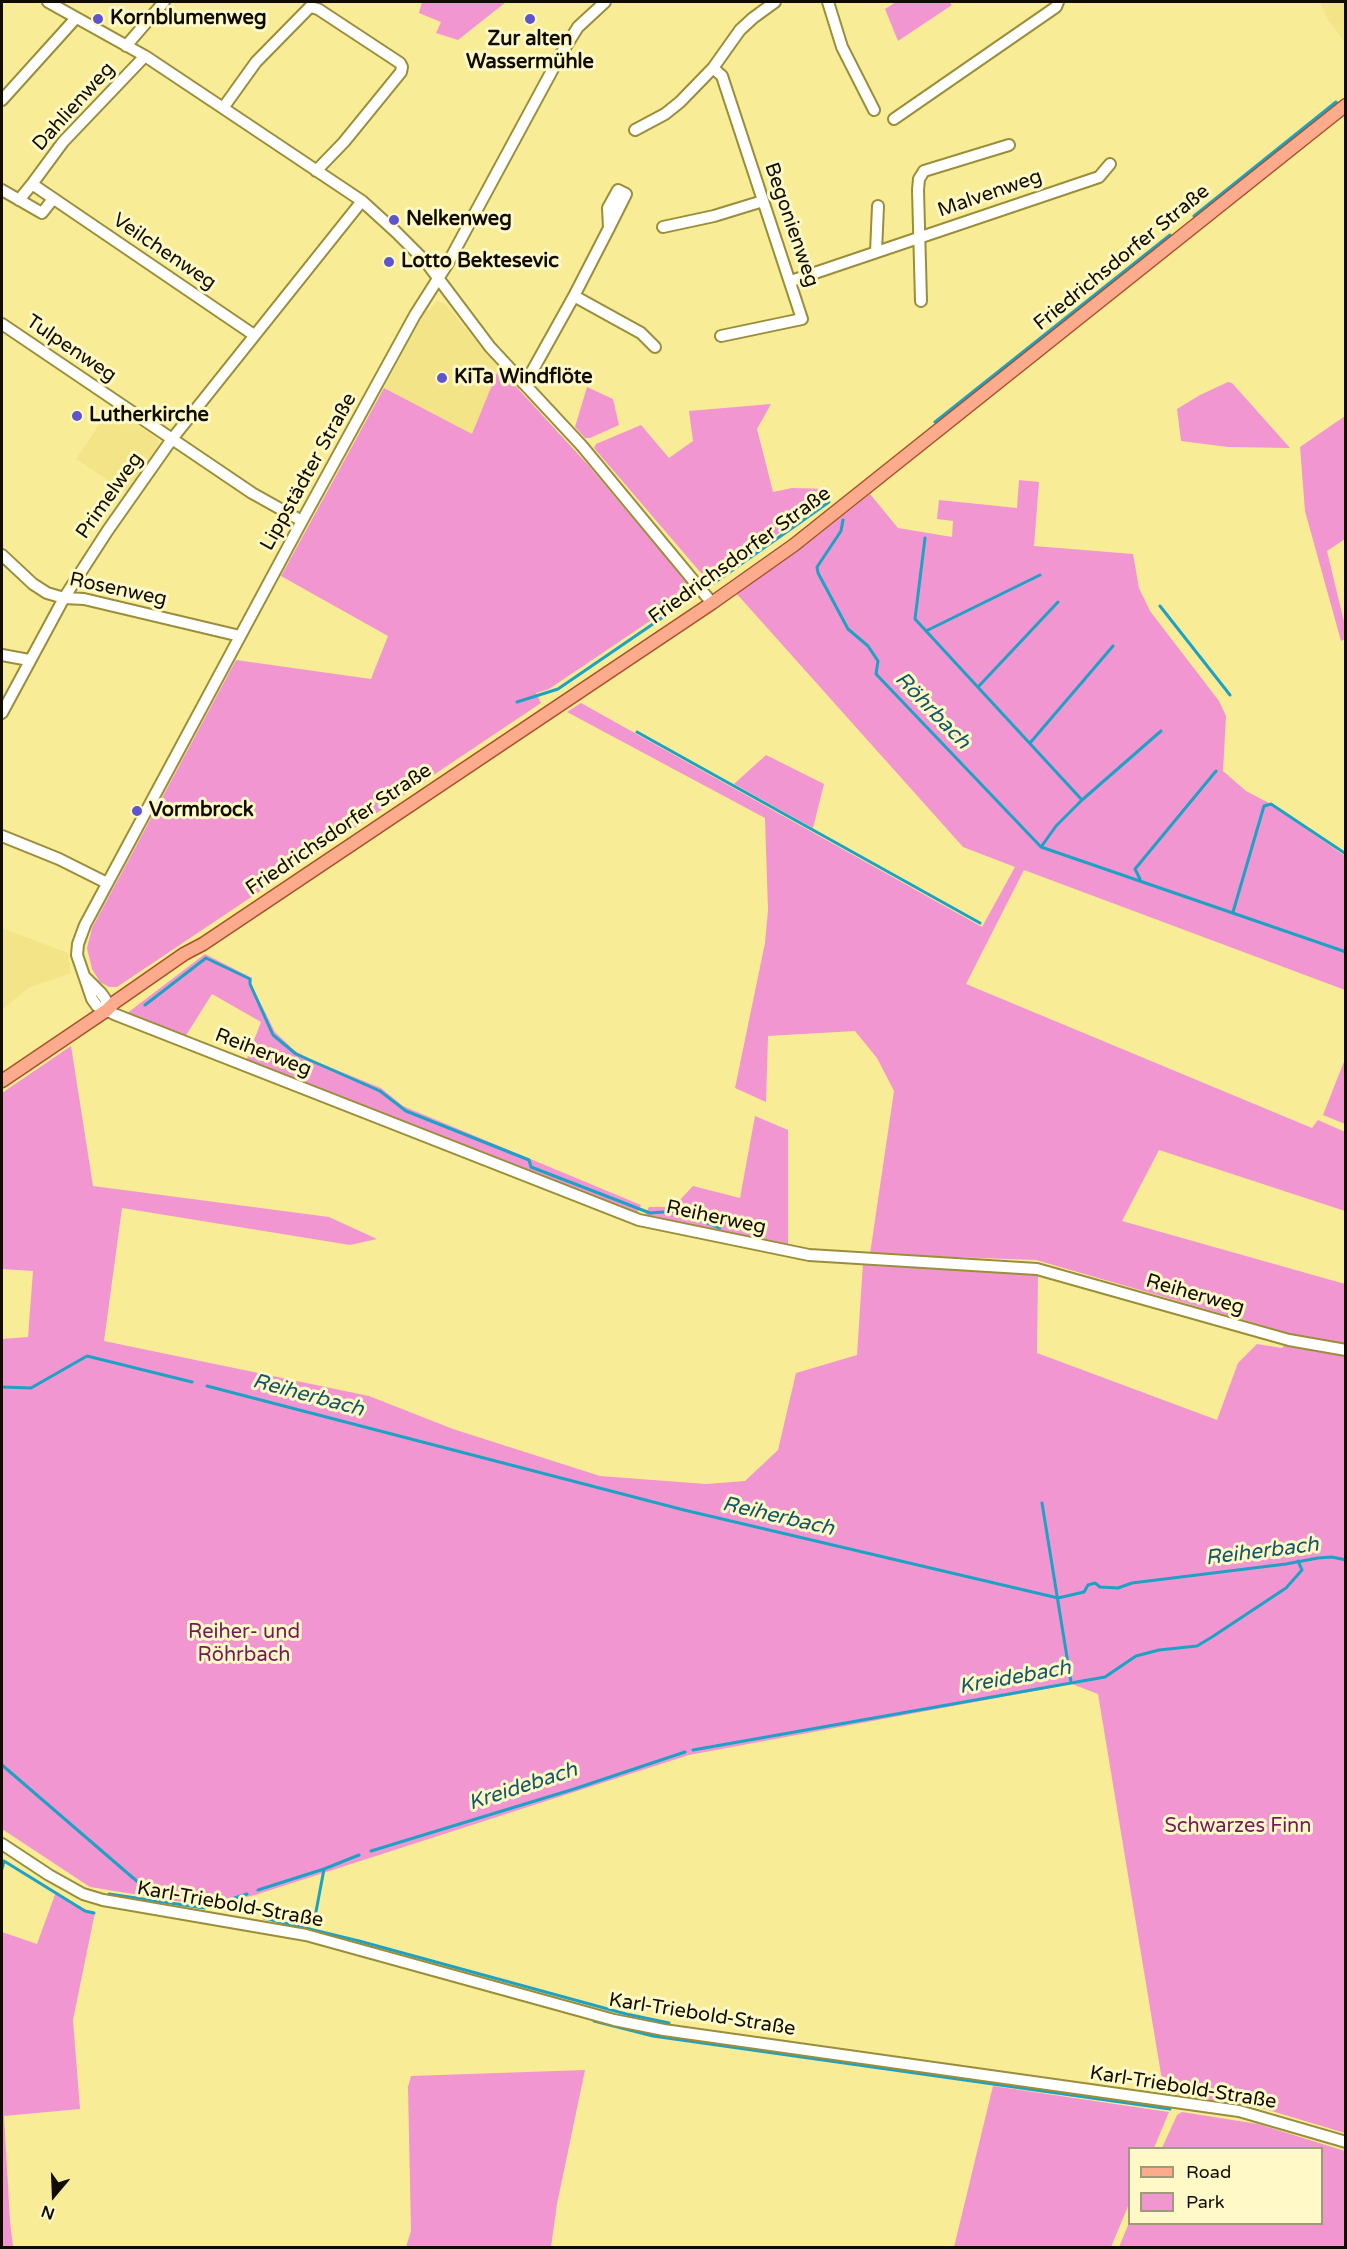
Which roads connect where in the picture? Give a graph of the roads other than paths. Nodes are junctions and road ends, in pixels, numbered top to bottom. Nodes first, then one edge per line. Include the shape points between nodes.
1 (48, 2) edge
2 (164, 2) edge
3 (605, 2) edge
4 (774, 2) edge
5 (828, 2) edge
6 (1057, 4) edge
7 (76, 18) junction
8 (126, 46) junction
9 (145, 56) junction
10 (713, 68) junction
11 (2, 100) edge
12 (1346, 105) edge
13 (223, 108) junction
14 (874, 110) dead end
15 (894, 119) dead end
16 (635, 130) dead end
17 (1009, 145) dead end
18 (1110, 164) dead end
19 (316, 171) junction
20 (32, 184) junction
21 (2, 190) edge
22 (53, 199) junction
23 (19, 200) junction
24 (362, 201) junction
25 (763, 201) junction
26 (878, 206) dead end
27 (663, 227) dead end
28 (609, 228) dead end
29 (920, 237) junction
30 (876, 252) junction
31 (438, 279) junction
32 (791, 281) junction
33 (574, 296) junction
34 (921, 301) dead end
35 (2, 324) edge
36 (254, 335) junction
37 (721, 336) dead end
38 (656, 347) dead end
39 (523, 383) junction
40 (172, 439) junction
41 (302, 521) junction
42 (2, 555) edge
43 (64, 598) junction
44 (712, 603) junction
45 (240, 636) junction
46 (2, 655) edge
47 (29, 660) junction
48 (2, 713) edge
49 (2, 836) edge
50 (107, 884) junction
51 (107, 1010) junction
52 (2, 1081) edge
53 (1346, 1350) edge
54 (2, 1844) edge
55 (1346, 2142) edge

1 - 7 street
2 - 8 street, Dahlienweg
3 - 31 street, Lippstädter Straße via 570,38
4 - 10 street via 740,30
5 - 14 street via 842,47
6 - 15 street
7 - 8 street
7 - 11 street
8 - 9 street
9 - 13 street
9 - 20 street, Dahlienweg via 63,142
10 - 16 street via 665,114
10 - 25 street, Begonienweg via 722,76
12 - 44 main road, Friedrichsdorfer Straße via 802,538
13 - 19 street
13 - 19 street via 256,62 310,7 400,63 401,72
17 - 29 street via 924,171 918,190
18 - 29 street, Malvenweg via 1099,177
19 - 24 street
20 - 22 street, Veilchenweg
20 - 23 street
21 - 23 street
22 - 23 street via 42,213
22 - 36 street, Veilchenweg
24 - 31 street via 415,249
24 - 36 street, Primelweg
25 - 27 street
25 - 32 street, Begonienweg
26 - 30 street
28 - 33 street
29 - 30 street, Malvenweg
29 - 34 street
30 - 32 street, Malvenweg
31 - 39 street
31 - 41 street, Lippstädter Straße
32 - 37 street, Begonienweg via 802,319
33 - 38 street via 641,333
33 - 39 street
35 - 40 street, Tulpenweg
36 - 40 street, Primelweg
39 - 44 street via 582,446
40 - 41 street, Tulpenweg
40 - 43 street, Primelweg
41 - 45 street, Lippstädter Straße
42 - 43 street, Rosenweg via 33,584
43 - 45 street, Rosenweg via 84,599
43 - 47 street, Primelweg
44 - 51 main road, Friedrichsdorfer Straße via 184,954
45 - 50 street, Lippstädter Straße
46 - 47 street
47 - 48 street, Primelweg
49 - 50 street
50 - 51 street, Lippstädter Straße via 85,926 77,955 82,974 106,1000
51 - 52 main road, Friedrichsdorfer Straße
51 - 53 street, Reiherweg via 639,1220 809,1255 1037,1269 1289,1340
54 - 55 street, Karl-Triebold-Straße via 83,1894 103,1900 306,1935 614,2020 1239,2111

